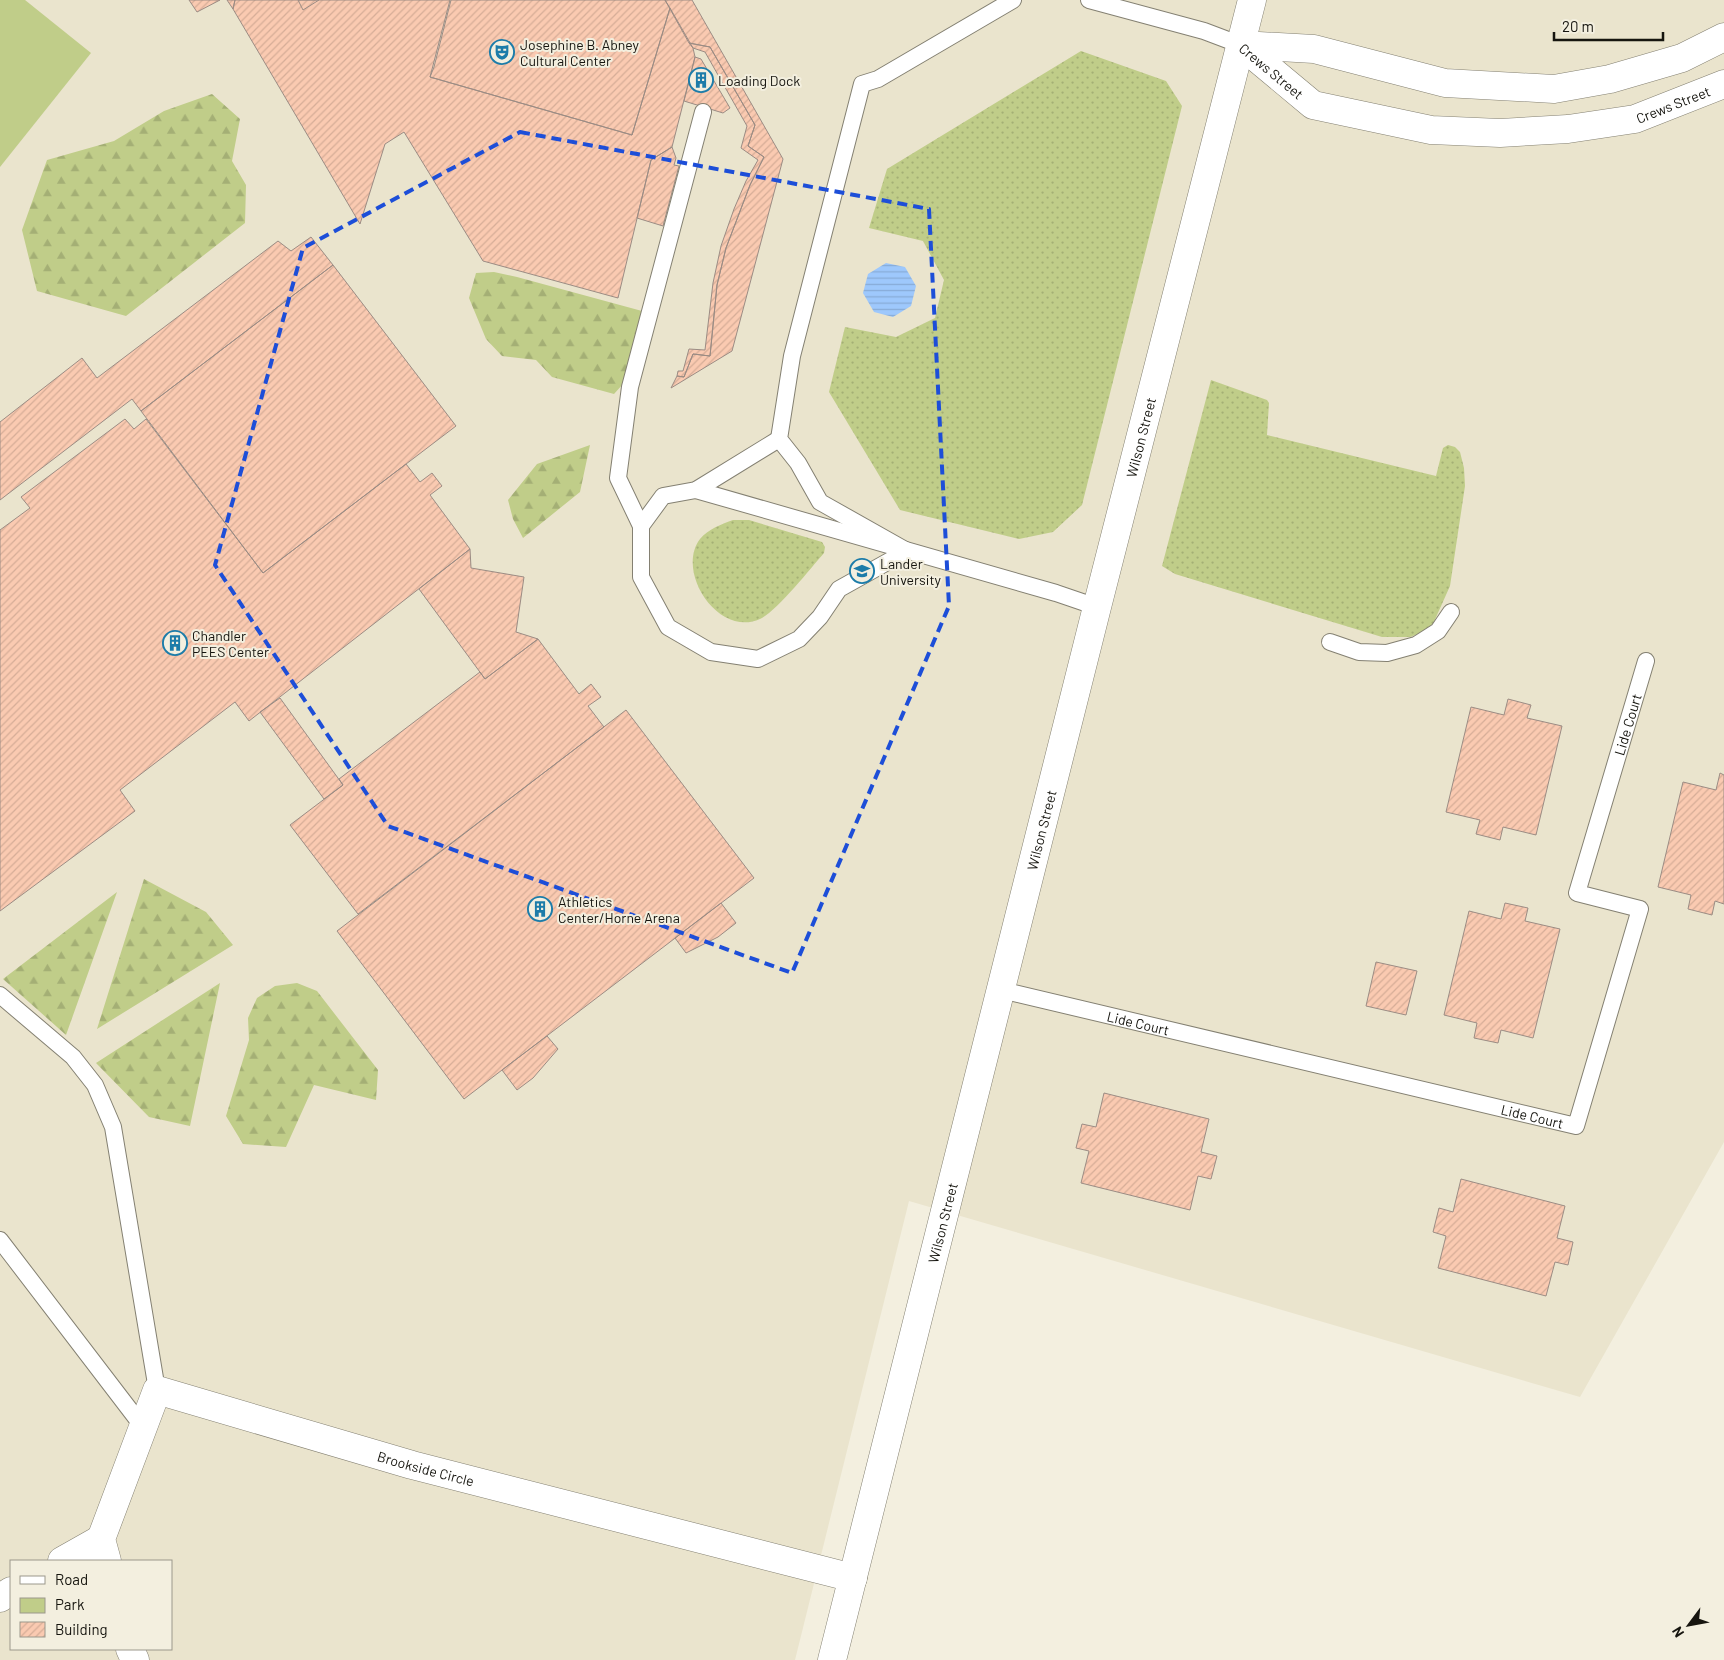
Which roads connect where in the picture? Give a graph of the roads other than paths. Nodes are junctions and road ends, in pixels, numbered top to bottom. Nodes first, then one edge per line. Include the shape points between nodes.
1 (1013, 0) edge
2 (1089, 0) edge
3 (1252, 0) edge
4 (1724, 37) edge
5 (1241, 45) junction
6 (1724, 84) edge
7 (703, 112) dead end
8 (779, 439) junction
9 (696, 490) junction
10 (641, 526) junction
11 (907, 551) junction
12 (1097, 607) junction
13 (1451, 612) dead end
14 (1330, 642) dead end
15 (1646, 661) dead end
16 (1001, 990) junction
17 (0, 995) edge
18 (0, 1240) edge
19 (157, 1390) junction
20 (143, 1427) junction
21 (104, 1550) edge
22 (66, 1560) edge
23 (852, 1578) junction
24 (832, 1660) edge

1 - 8 lane via 878,79 862,84 792,356
2 - 5 lane via 1204,31
3 - 5 street, Wilson Street
4 - 5 street, Crews Street via 1682,58 1610,79 1554,89 1444,83 1314,49
5 - 6 street, Crews Street via 1313,105 1431,130 1500,133 1568,130 1635,119
5 - 12 street, Wilson Street
7 - 10 lane via 630,387 618,478
8 - 9 lane
8 - 11 lane via 798,463 820,502
9 - 10 lane via 663,496
9 - 11 lane
10 - 11 lane via 641,577 668,627 711,652 758,659 799,638 820,617 839,589
11 - 12 lane
12 - 16 street, Wilson Street
13 - 14 lane via 1438,631 1416,645 1387,653 1359,652
15 - 16 lane, Lide Court via 1577,893 1640,909 1576,1126
16 - 23 street, Wilson Street
17 - 19 lane via 73,1057 96,1085 113,1126
18 - 20 lane
19 - 20 street
19 - 23 street, Brookside Circle via 412,1465
20 - 21 street
21 - 22 street
23 - 24 street, Wilson Street

